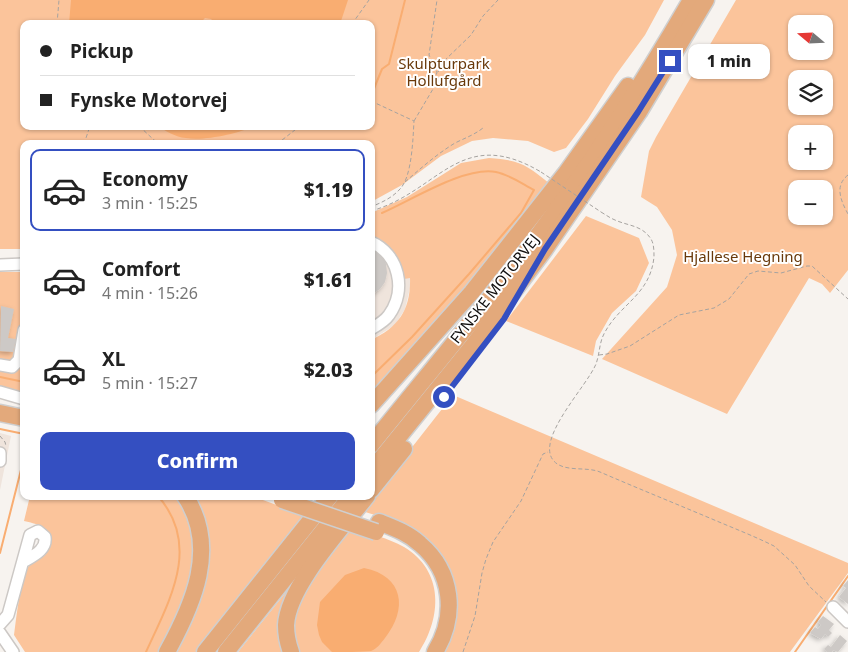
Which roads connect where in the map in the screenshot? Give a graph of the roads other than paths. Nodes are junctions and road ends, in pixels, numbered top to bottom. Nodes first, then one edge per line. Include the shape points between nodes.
1 (687, 0) edge
2 (691, 0) edge
3 (706, 0) edge
4 (375, 244) edge
5 (545, 249) junction
6 (20, 264) edge
7 (0, 265) edge
8 (375, 327) edge
9 (20, 354) edge
10 (0, 365) edge
11 (0, 392) edge
12 (20, 398) edge
13 (0, 399) edge
14 (375, 401) edge
15 (20, 404) edge
16 (0, 413) edge
17 (20, 417) edge
18 (375, 440) edge
19 (0, 453) edge
20 (0, 461) edge
21 (375, 467) edge
22 (375, 485) edge
23 (187, 500) edge
24 (284, 500) edge
25 (312, 500) edge
26 (327, 500) edge
27 (348, 500) edge
28 (364, 500) edge
29 (378, 527) junction
30 (23, 562) dead end
31 (829, 604) road end
32 (848, 622) edge
33 (0, 624) edge
34 (0, 633) edge
35 (13, 652) edge
36 (167, 652) edge
37 (205, 652) edge
38 (226, 652) edge
39 (291, 652) edge
40 (424, 652) edge
41 (435, 652) edge

1 - 14 highway via 566,173 472,292
2 - 18 highway, FYNSKE MOTORVEJ via 658,58 552,216
3 - 5 highway, FYNSKE MOTORVEJ via 638,112
4 - 8 street via 391,257 398,271 399,286 390,314
5 - 21 highway, FYNSKE MOTORVEJ
5 - 22 highway via 504,319
6 - 7 street
9 - 10 street via 12,366
11 - 12 street
13 - 15 street
16 - 17 highway
19 - 20 street
23 - 36 highway via 201,537 202,564 188,610
24 - 29 highway, bridge
25 - 29 highway
26 - 37 highway
27 - 38 highway
28 - 39 highway via 292,599 286,626
29 - 40 highway via 425,561 439,591 439,620
29 - 41 highway via 403,532 432,556 441,570 448,588 449,607 447,627
30 - 33 street via 8,615
31 - 32 street
34 - 35 street

